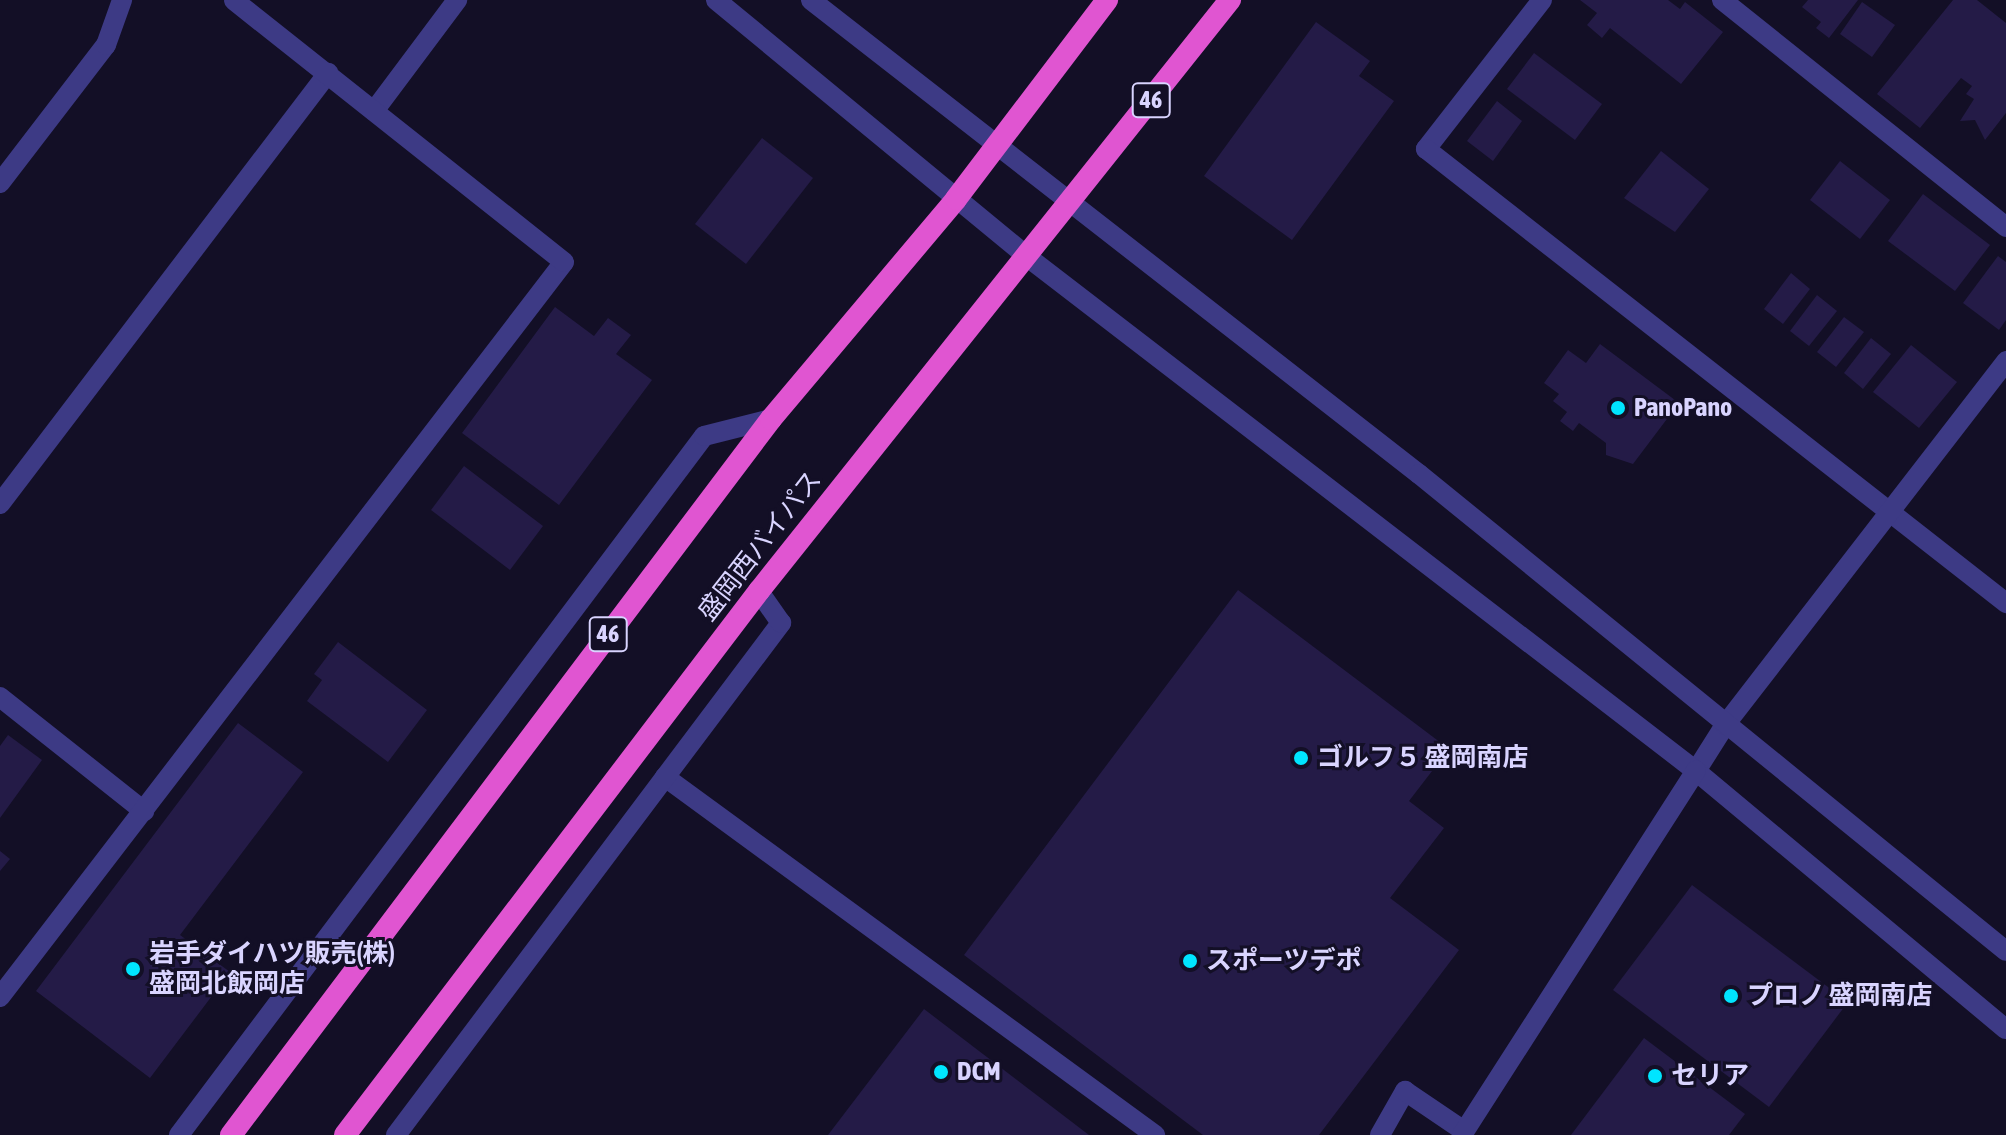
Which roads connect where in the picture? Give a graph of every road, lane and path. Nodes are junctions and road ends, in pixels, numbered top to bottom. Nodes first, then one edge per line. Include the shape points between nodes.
1 (122, 0) edge
2 (234, 0) edge
3 (457, 0) edge
4 (716, 0) edge
5 (811, 0) edge
6 (1107, 0) edge
7 (1230, 0) edge
8 (1542, 0) edge
9 (1722, 0) edge
10 (328, 73) junction
11 (374, 111) junction
12 (998, 143) junction
13 (0, 183) edge
14 (956, 199) junction
15 (1069, 199) junction
16 (2006, 227) edge
17 (1025, 255) junction
18 (2006, 361) edge
19 (771, 419) junction
20 (0, 504) edge
21 (1888, 511) junction
22 (759, 591) junction
23 (2006, 603) edge
24 (0, 697) edge
25 (1725, 725) junction
26 (1696, 771) junction
27 (665, 777) junction
28 (144, 811) junction
29 (2006, 951) edge
30 (0, 997) edge
31 (2006, 1029) edge
32 (1463, 1133) edge
33 (179, 1135) edge
34 (231, 1135) edge
35 (345, 1135) edge
36 (396, 1135) edge
37 (1155, 1135) edge
38 (1380, 1135) edge

1 - 13 street via 106,45
2 - 10 street
3 - 11 street
4 - 14 street
5 - 12 street
6 - 12 highway, 46
7 - 15 highway, 盛岡西バイパス / 46
8 - 21 street via 1426,149
9 - 16 street
10 - 11 street
10 - 20 street
11 - 28 street via 564,262
12 - 14 highway, 46
12 - 15 street
14 - 17 street
14 - 19 highway, 46
15 - 17 highway, 盛岡西バイパス / 46
15 - 25 street via 1419,474
17 - 22 highway, 盛岡西バイパス / 46
17 - 26 street
18 - 21 street
19 - 33 street via 704,436
19 - 34 highway, 46
21 - 23 street
21 - 25 street
22 - 27 street via 781,623
22 - 35 highway, 盛岡西バイパス / 46
24 - 28 street
25 - 26 street
25 - 29 street
26 - 31 street
26 - 32 street
27 - 36 street
27 - 37 street
28 - 30 street
32 - 38 street via 1405,1091

